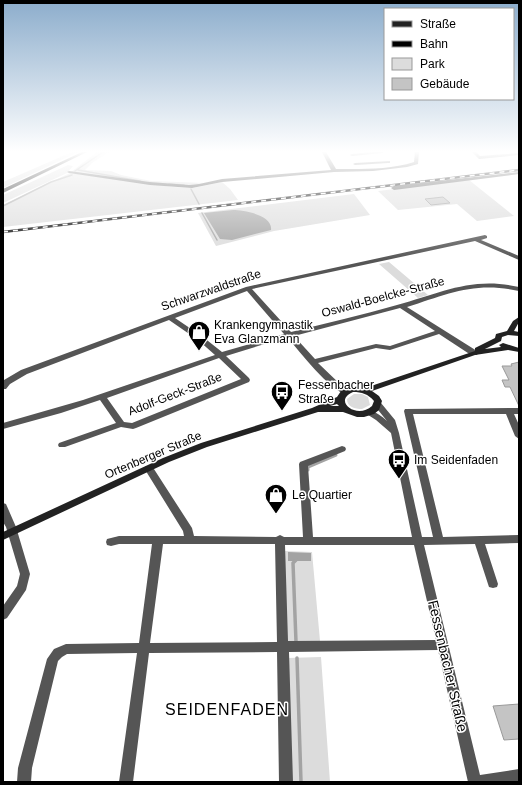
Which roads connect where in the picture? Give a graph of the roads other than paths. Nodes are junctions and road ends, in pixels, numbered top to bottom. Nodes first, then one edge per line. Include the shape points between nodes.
1 (485, 237) dead end
2 (475, 240) junction
3 (519, 258) edge
4 (248, 288) junction
5 (519, 289) edge
6 (401, 306) junction
7 (169, 317) junction
8 (519, 319) edge
9 (441, 331) junction
10 (510, 332) junction
11 (519, 334) edge
12 (290, 335) junction
13 (498, 339) junction
14 (508, 348) junction
15 (519, 350) edge
16 (474, 353) junction
17 (222, 354) junction
18 (313, 362) junction
19 (400, 379) junction
20 (3, 387) edge
21 (365, 391) junction
22 (347, 392) junction
23 (102, 397) junction
24 (340, 400) junction
25 (377, 402) junction
26 (317, 409) junction
27 (344, 409) junction
28 (509, 411) junction
29 (519, 411) edge
30 (369, 413) junction
31 (121, 424) junction
32 (3, 426) edge
33 (395, 433) junction
34 (519, 436) edge
35 (62, 445) dead end
36 (342, 449) dead end
37 (149, 468) junction
38 (3, 506) edge
39 (8, 534) edge
40 (280, 539) junction
41 (478, 539) junction
42 (519, 539) edge
43 (158, 540) junction
44 (189, 540) junction
45 (308, 540) junction
46 (418, 540) junction
47 (439, 540) junction
48 (111, 542) dead end
49 (493, 584) dead end
50 (3, 615) edge
51 (443, 645) junction
52 (144, 647) junction
53 (282, 648) junction
54 (519, 776) edge
55 (24, 782) edge
56 (126, 782) edge
57 (286, 782) edge
58 (475, 782) edge

1 - 2 street, Schwarzwaldstraße
2 - 3 street
2 - 4 street, Schwarzwaldstraße
4 - 7 street, Schwarzwaldstraße
4 - 12 street
5 - 6 street, Oswald-Boelcke-Straße via 495,285 470,286
6 - 9 street
6 - 12 street, Oswald-Boelcke-Straße
7 - 17 street
7 - 20 street, Schwarzwaldstraße via 24,372
8 - 10 main road
9 - 16 street
9 - 18 street via 390,348 376,346
10 - 11 main road
10 - 13 main road via 501,334
12 - 17 street, Oswald-Boelcke-Straße
12 - 18 street
13 - 14 main road
13 - 16 main road
14 - 15 main road
14 - 16 main road
16 - 19 main road
17 - 23 street, Oswald-Boelcke-Straße
17 - 31 street, Adolf-Geck-Straße via 246,380 133,426
18 - 22 street via 338,387
19 - 21 main road
19 - 25 main road via 382,391
21 - 22 main road
21 - 25 main road
22 - 24 main road
23 - 31 street, Adolf-Geck-Straße
23 - 32 street, Oswald-Boelcke-Straße
24 - 26 main road, Ortenberger Straße
24 - 27 main road
25 - 30 main road via 374,410
25 - 33 street, Fessenbacher Straße via 391,420
26 - 27 main road, Ortenberger Straße
26 - 37 main road, Ortenberger Straße via 204,445
27 - 30 main road via 355,414
28 - 29 street
28 - 34 street
28 - 47 street via 408,411
30 - 33 street via 379,418
31 - 35 street, Adolf-Geck-Straße
33 - 46 street, Fessenbacher Straße
36 - 45 street via 303,464
37 - 39 main road, Ortenberger Straße
37 - 44 street via 188,531
38 - 39 street
39 - 50 street via 25,574 22,587
40 - 44 street
40 - 45 street
40 - 53 street
41 - 42 street
41 - 47 street
41 - 49 street
43 - 44 street
43 - 48 street
43 - 52 street
45 - 46 street
46 - 47 street
46 - 51 street, Fessenbacher Straße
51 - 53 street
51 - 58 street, Fessenbacher Straße
52 - 53 street
52 - 55 street via 66,649 53,658 25,768
52 - 56 street
53 - 57 street
54 - 58 street

